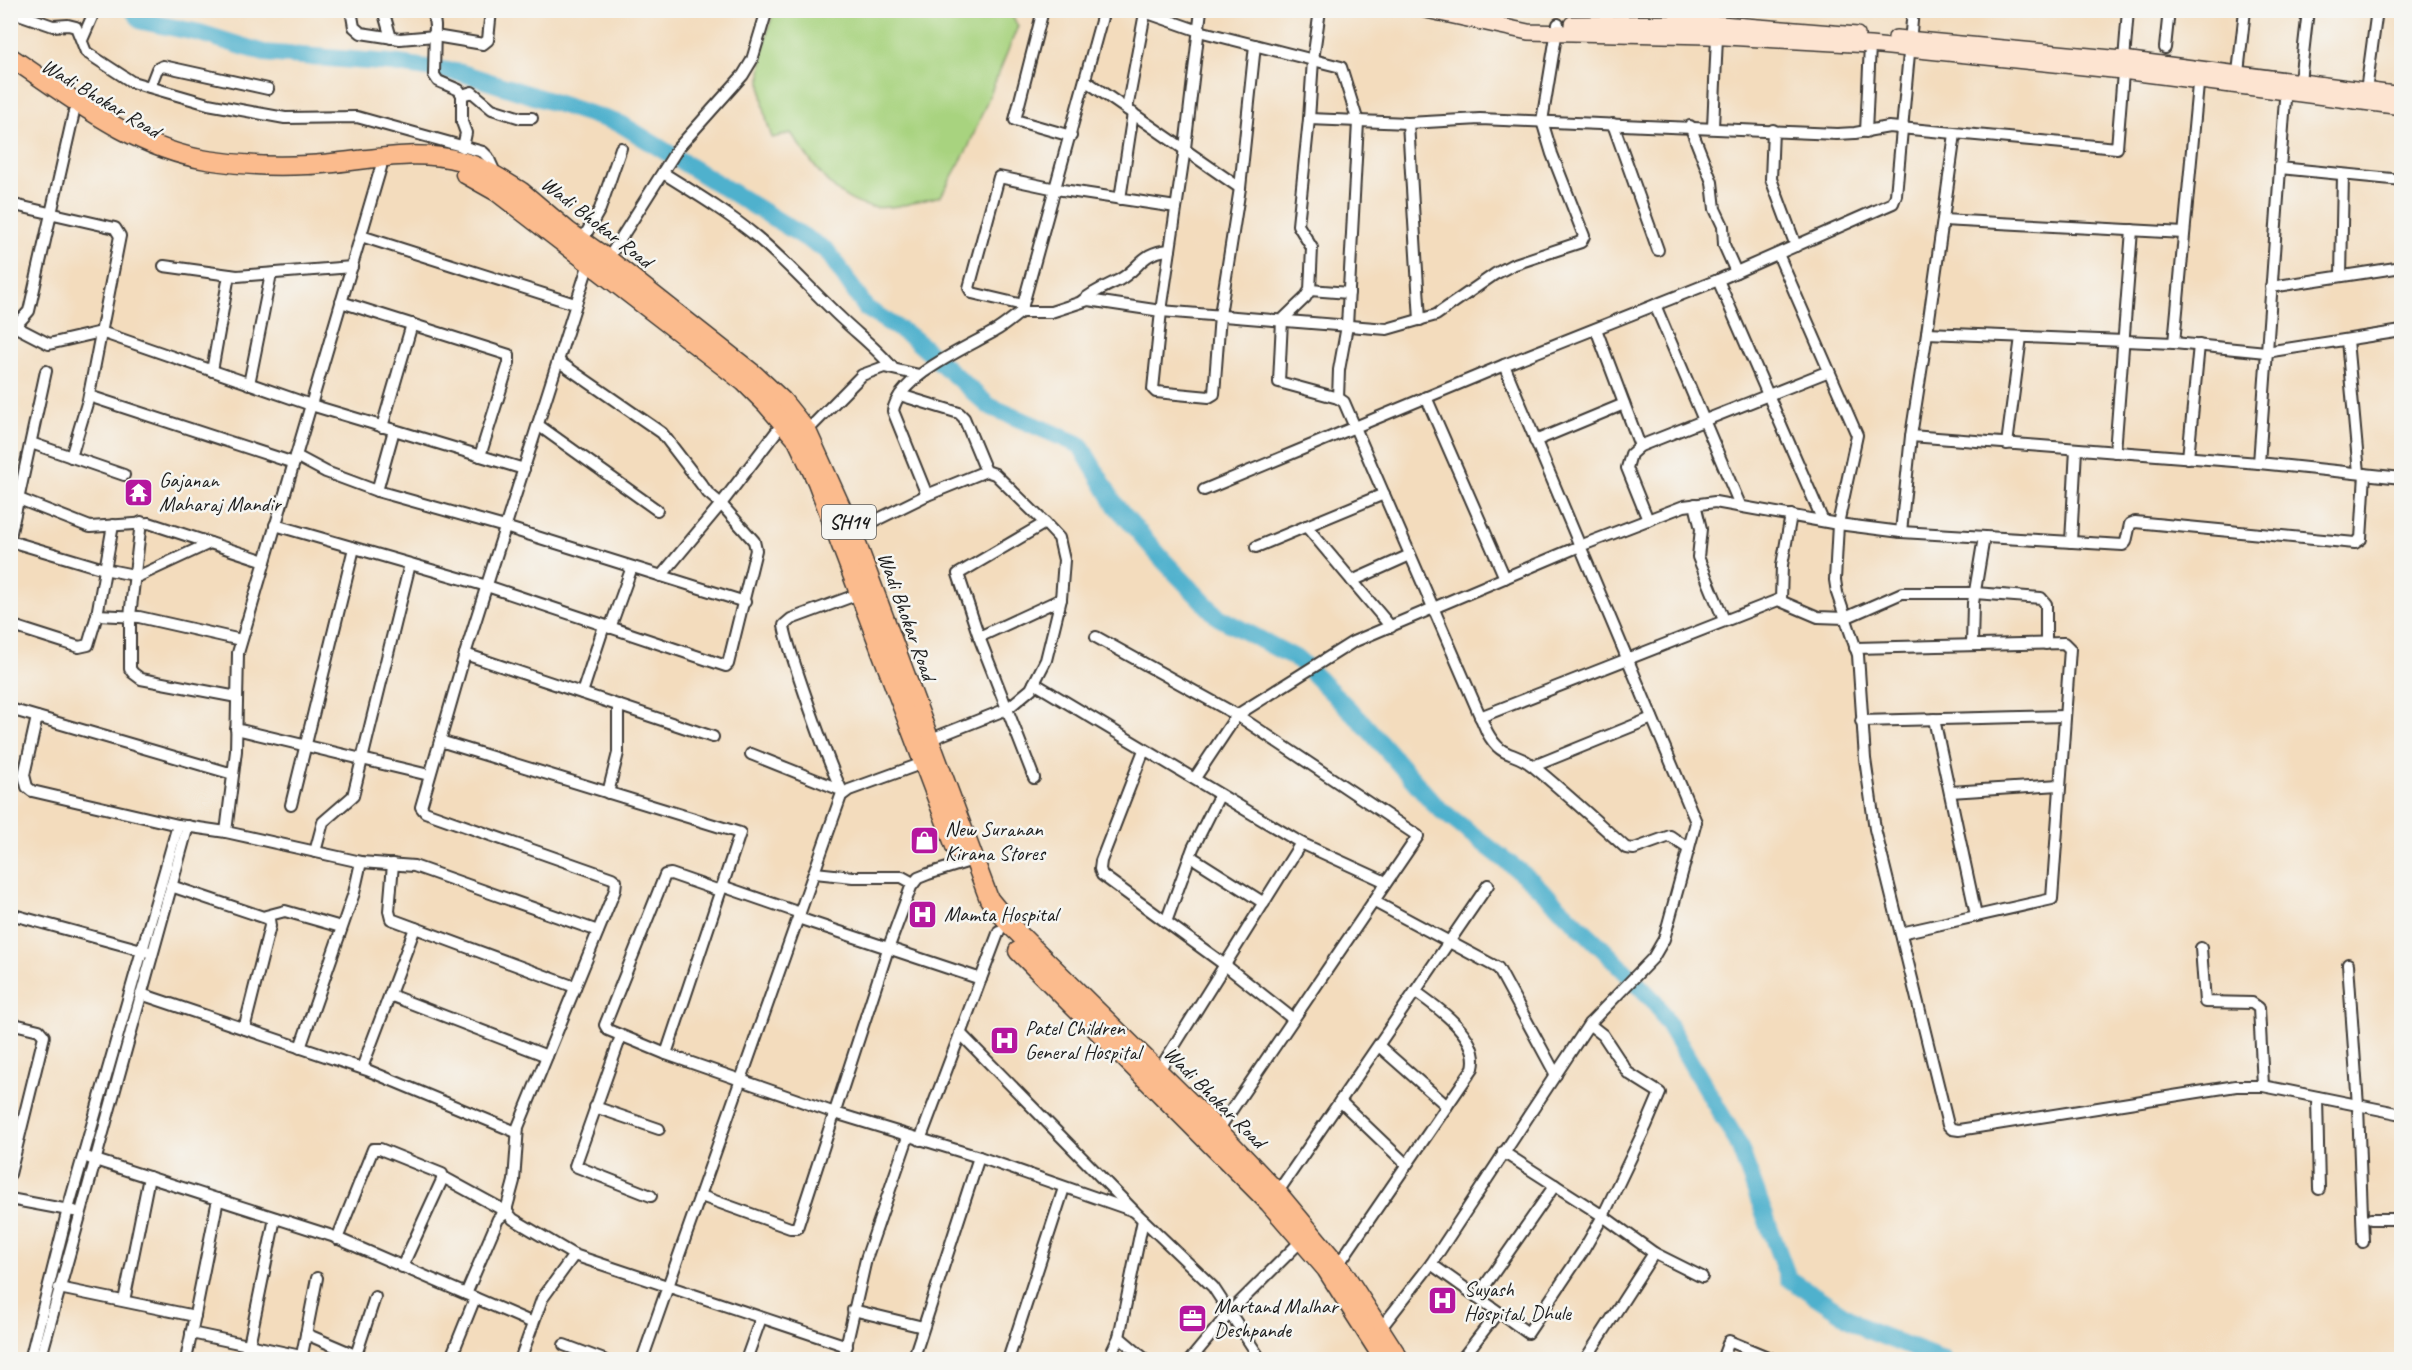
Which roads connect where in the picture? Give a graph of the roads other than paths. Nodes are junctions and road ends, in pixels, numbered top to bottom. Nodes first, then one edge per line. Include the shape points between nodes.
1 (95, 10) edge
2 (351, 10) edge
3 (383, 10) edge
4 (433, 10) edge
5 (491, 10) edge
6 (767, 10) edge
7 (1043, 10) edge
8 (1104, 10) edge
9 (1202, 10) edge
10 (1320, 10) edge
11 (1426, 10) edge
12 (1472, 10) edge
13 (1913, 10) edge
14 (2128, 10) edge
15 (2169, 10) edge
16 (2245, 10) edge
17 (2308, 10) edge
18 (2378, 10) edge
19 (10, 11) edge
20 (1142, 12) edge
21 (1710, 27) edge
22 (1557, 29) junction
23 (1199, 31) junction
24 (435, 37) junction
25 (391, 38) junction
26 (82, 40) junction
27 (1910, 44) junction
28 (1255, 45) junction
29 (1870, 45) junction
30 (2165, 48) dead end
31 (10, 57) edge
32 (1313, 60) junction
33 (2123, 65) junction
34 (10, 69) edge
35 (2238, 73) junction
36 (2199, 75) junction
37 (1086, 81) junction
38 (2290, 84) junction
39 (150, 87) junction
40 (268, 89) dead end
41 (2366, 91) junction
42 (462, 95) junction
43 (2402, 95) edge
44 (76, 107) junction
45 (2402, 107) edge
46 (1130, 111) junction
47 (532, 118) dead end
48 (1310, 119) junction
49 (1542, 121) junction
50 (1358, 122) junction
51 (1408, 123) junction
52 (1613, 124) junction
53 (1690, 126) junction
54 (1713, 127) junction
55 (1902, 128) junction
56 (1773, 130) junction
57 (1866, 132) junction
58 (1955, 134) junction
59 (1071, 136) junction
60 (463, 147) junction
61 (621, 148) dead end
62 (1185, 148) junction
63 (382, 161) junction
64 (666, 168) junction
65 (2280, 168) junction
66 (2343, 175) junction
67 (498, 177) junction
68 (2402, 180) edge
69 (1240, 188) junction
70 (1056, 189) junction
71 (1120, 199) junction
72 (10, 204) edge
73 (1176, 207) junction
74 (51, 214) junction
75 (1943, 220) junction
76 (2132, 230) junction
77 (2184, 233) junction
78 (361, 236) junction
79 (582, 241) junction
80 (1796, 246) junction
81 (1170, 250) junction
82 (1658, 250) dead end
83 (1778, 254) junction
84 (599, 264) junction
85 (164, 266) dead end
86 (352, 267) junction
87 (2402, 267) edge
88 (1736, 272) junction
89 (272, 274) junction
90 (229, 276) junction
91 (2341, 276) junction
92 (1718, 280) junction
93 (2271, 287) junction
94 (1310, 290) junction
95 (1349, 293) junction
96 (1082, 301) junction
97 (341, 302) junction
98 (575, 304) junction
99 (1654, 305) junction
100 (1022, 308) junction
101 (1161, 311) junction
102 (1220, 315) junction
103 (1282, 320) junction
104 (1420, 320) junction
105 (412, 324) junction
106 (1347, 326) junction
107 (13, 329) edge
108 (1596, 329) junction
109 (2402, 331) edge
110 (101, 332) junction
111 (1927, 333) junction
112 (2021, 337) junction
113 (2347, 340) junction
114 (2125, 341) junction
115 (2174, 343) junction
116 (2199, 345) junction
117 (2266, 352) junction
118 (558, 361) junction
119 (1504, 365) junction
120 (892, 367) junction
121 (46, 371) dead end
122 (212, 371) junction
123 (1829, 371) junction
124 (921, 374) junction
125 (249, 384) junction
126 (89, 396) junction
127 (900, 396) junction
128 (1769, 396) junction
129 (1426, 397) junction
130 (1338, 398) junction
131 (1624, 404) junction
132 (311, 405) junction
133 (1704, 420) junction
134 (783, 423) junction
135 (538, 425) junction
136 (1354, 426) junction
137 (388, 428) junction
138 (802, 435) junction
139 (1911, 436) junction
140 (1535, 441) junction
141 (31, 443) junction
142 (2007, 444) junction
143 (1640, 446) junction
144 (2076, 449) junction
145 (2115, 452) junction
146 (480, 456) junction
147 (71, 457) junction
148 (2188, 458) junction
149 (295, 460) junction
150 (2259, 463) junction
151 (524, 469) junction
152 (986, 471) junction
153 (2362, 474) junction
154 (124, 475) dead end
155 (2402, 478) edge
156 (1203, 490) dead end
157 (377, 491) junction
158 (1384, 494) junction
159 (927, 495) junction
160 (19, 499) junction
161 (721, 504) junction
162 (1695, 504) junction
163 (1740, 505) junction
164 (657, 510) dead end
165 (1791, 515) junction
166 (1648, 520) junction
167 (1823, 521) junction
168 (141, 522) junction
169 (1045, 523) junction
170 (1838, 524) junction
171 (113, 525) junction
172 (275, 525) junction
173 (1306, 526) junction
174 (505, 527) junction
175 (1901, 532) junction
176 (846, 535) junction
177 (10, 537) edge
178 (1984, 537) junction
179 (10, 541) edge
180 (2071, 542) junction
181 (210, 543) junction
182 (1580, 546) junction
183 (1256, 547) dead end
184 (354, 548) junction
185 (1410, 555) junction
186 (265, 561) junction
187 (410, 564) junction
188 (632, 567) junction
189 (104, 569) junction
190 (135, 576) junction
191 (661, 576) junction
192 (1505, 578) junction
193 (1352, 581) junction
194 (487, 586) junction
195 (867, 591) junction
196 (1976, 593) junction
197 (1061, 599) junction
198 (1781, 600) junction
199 (745, 602) junction
200 (1434, 608) junction
201 (97, 615) junction
202 (130, 616) junction
203 (1845, 618) junction
204 (1724, 620) junction
205 (10, 625) edge
206 (607, 627) junction
207 (1391, 627) junction
208 (979, 637) junction
209 (1096, 637) dead end
210 (241, 640) junction
211 (2046, 644) junction
212 (1972, 645) junction
213 (1855, 648) junction
214 (465, 654) junction
215 (1627, 659) junction
216 (1034, 683) junction
217 (582, 693) junction
218 (237, 697) junction
219 (618, 705) junction
220 (10, 709) edge
221 (1007, 709) junction
222 (1237, 715) junction
223 (2065, 716) junction
224 (37, 717) junction
225 (1480, 717) junction
226 (1652, 718) junction
227 (1934, 719) junction
228 (1862, 721) junction
229 (236, 729) junction
230 (713, 737) dead end
231 (440, 741) junction
232 (922, 742) junction
233 (305, 745) junction
234 (1144, 750) junction
235 (751, 754) dead end
236 (362, 759) junction
237 (929, 762) junction
238 (1534, 766) junction
239 (233, 774) junction
240 (429, 775) junction
241 (1034, 778) dead end
242 (1195, 778) junction
243 (2059, 785) junction
244 (842, 791) junction
245 (1950, 792) junction
246 (608, 793) junction
247 (1220, 796) junction
248 (291, 805) dead end
249 (183, 825) junction
250 (226, 832) junction
251 (1301, 843) junction
252 (1689, 849) junction
253 (315, 852) junction
254 (1190, 856) junction
255 (361, 862) junction
256 (967, 863) junction
257 (393, 864) junction
258 (815, 873) junction
259 (1386, 882) junction
260 (913, 883) junction
261 (1488, 885) dead end
262 (171, 886) junction
263 (721, 889) junction
264 (1373, 901) junction
265 (1264, 903) junction
266 (10, 914) edge
267 (1976, 915) junction
268 (266, 916) junction
269 (799, 916) junction
270 (1166, 922) junction
271 (341, 927) junction
272 (415, 928) junction
273 (598, 931) junction
274 (999, 931) junction
275 (1901, 933) junction
276 (1451, 941) junction
277 (2202, 948) dead end
278 (888, 949) junction
279 (148, 951) junction
280 (2348, 964) dead end
281 (1225, 965) junction
282 (981, 980) junction
283 (575, 987) junction
284 (1416, 992) junction
285 (141, 994) junction
286 (390, 995) junction
287 (1293, 1019) junction
288 (10, 1023) edge
289 (1589, 1024) junction
290 (244, 1029) junction
291 (960, 1033) junction
292 (621, 1036) junction
293 (1378, 1046) junction
294 (300, 1048) junction
295 (666, 1054) junction
296 (547, 1056) junction
297 (362, 1068) junction
298 (1556, 1075) junction
299 (1154, 1078) junction
300 (740, 1079) junction
301 (2263, 1086) junction
302 (2317, 1097) junction
303 (1340, 1101) junction
304 (1447, 1106) junction
305 (2358, 1106) junction
306 (595, 1107) junction
307 (835, 1113) junction
308 (2402, 1114) edge
309 (658, 1130) dead end
310 (516, 1132) junction
311 (1214, 1136) junction
312 (908, 1137) junction
313 (920, 1140) junction
314 (1503, 1152) junction
315 (89, 1157) junction
316 (979, 1157) junction
317 (1406, 1164) junction
318 (10, 1174) edge
319 (149, 1177) junction
320 (443, 1177) junction
321 (1555, 1185) junction
322 (1065, 1188) junction
323 (2319, 1190) dead end
324 (651, 1196) dead end
325 (701, 1196) junction
326 (1273, 1198) junction
327 (10, 1199) edge
328 (218, 1199) junction
329 (68, 1209) junction
330 (1134, 1211) junction
331 (80, 1212) junction
332 (507, 1212) junction
333 (1603, 1216) junction
334 (275, 1218) junction
335 (2371, 1219) dead end
336 (2402, 1219) edge
337 (1143, 1220) junction
338 (1307, 1235) junction
339 (337, 1239) junction
340 (2362, 1242) dead end
341 (1654, 1253) junction
342 (574, 1255) junction
343 (1431, 1264) junction
344 (1338, 1265) junction
345 (402, 1267) junction
346 (1702, 1277) dead end
347 (317, 1278) dead end
348 (668, 1287) junction
349 (59, 1288) junction
350 (470, 1296) junction
351 (375, 1297) dead end
352 (1477, 1297) junction
353 (124, 1301) junction
354 (854, 1310) junction
355 (1230, 1312) junction
356 (1498, 1312) junction
357 (195, 1316) junction
358 (761, 1318) junction
359 (533, 1323) junction
360 (923, 1328) junction
361 (1381, 1328) junction
362 (191, 1333) junction
363 (306, 1334) junction
364 (1119, 1337) junction
365 (249, 1346) junction
366 (564, 1346) dead end
367 (847, 1346) junction
368 (361, 1357) edge
369 (301, 1358) edge
370 (30, 1359) edge
371 (40, 1359) edge
372 (186, 1359) edge
373 (246, 1359) edge
374 (450, 1359) edge
375 (520, 1359) edge
376 (604, 1359) edge
377 (642, 1359) edge
378 (746, 1359) edge
379 (843, 1359) edge
380 (880, 1359) edge
381 (890, 1359) edge
382 (913, 1359) edge
383 (1008, 1359) edge
384 (1108, 1359) edge
385 (1146, 1359) edge
386 (1190, 1359) edge
387 (1261, 1359) edge
388 (1384, 1359) edge
389 (1400, 1359) edge
390 (1461, 1359) edge
391 (1585, 1359) edge
392 (1722, 1359) edge
393 (1775, 1359) edge

1 - 26 street
2 - 25 street via 357,30
3 - 25 street
4 - 24 street
5 - 24 street via 486,43
6 - 64 street via 752,60 743,75 678,148
7 - 59 street via 1015,120
8 - 37 street
9 - 23 street
10 - 32 street
11 - 22 street via 1490,26
12 - 22 street
13 - 27 street
14 - 33 street
15 - 30 street
16 - 35 street
17 - 38 street
18 - 41 street
19 - 26 street via 53,26 73,26
20 - 23 street
20 - 46 street
21 - 22 street
21 - 27 street
21 - 29 street
21 - 54 street
22 - 49 street
23 - 28 street
23 - 62 street
24 - 25 street
24 - 42 street via 434,75
26 - 39 street via 89,54 129,80
27 - 29 street
27 - 33 street
27 - 55 street
28 - 32 street
28 - 69 street
29 - 57 street
31 - 44 main road, Wadi Bhokar Road / SH14
32 - 48 street
32 - 50 street via 1341,67
33 - 36 street
33 - 58 street via 2117,148
34 - 44 main road, Wadi Bhokar Road / SH14
35 - 36 street
35 - 38 street
36 - 38 street
36 - 77 street
37 - 46 street
37 - 59 street
38 - 41 street
38 - 45 street
38 - 65 street
39 - 40 street via 163,66
39 - 60 street via 208,104 285,118 357,117
41 - 43 street
42 - 47 street via 471,92 492,109
42 - 60 street via 466,133
44 - 63 main road, Wadi Bhokar Road / SH14 via 148,144 208,160 308,165
44 - 74 street
46 - 62 street
46 - 71 street
48 - 50 street
48 - 94 street via 1298,225 1312,248
49 - 51 street via 1480,118
49 - 52 street
49 - 104 street via 1584,239 1522,261 1436,315
50 - 51 street
50 - 95 street
51 - 104 street
52 - 53 street
52 - 82 street
53 - 54 street
53 - 88 street via 1712,182 1724,245
54 - 56 street
55 - 57 street
55 - 58 street
55 - 80 street via 1893,203
56 - 57 street
56 - 80 street via 1771,179
58 - 75 street
59 - 70 street
60 - 67 street via 486,154
61 - 79 street via 600,209
62 - 69 street
62 - 73 street
63 - 67 main road, Wadi Bhokar Road / SH14 via 436,156 463,161
63 - 78 street
63 - 84 main road, Wadi Bhokar Road / SH14 via 432,165 476,179
64 - 84 street
64 - 120 street via 758,238 875,346
65 - 66 street
65 - 93 street
66 - 68 street
66 - 91 street
67 - 79 main road, Wadi Bhokar Road / SH14
69 - 102 street
70 - 71 street
70 - 100 street
70 - 100 street via 1003,177 997,180 969,288 972,293
71 - 73 street
72 - 74 street
73 - 81 street
74 - 107 street via 29,311
74 - 110 street via 115,228 118,232
75 - 76 street
75 - 111 street
76 - 77 street
76 - 114 street
77 - 115 street
78 - 86 street
78 - 98 street
79 - 84 main road, Wadi Bhokar Road / SH14
80 - 83 street
81 - 96 street via 1153,252 1120,279 1100,287
81 - 101 street
83 - 88 street
83 - 123 street
84 - 98 street
84 - 134 main road, Wadi Bhokar Road / SH14 via 744,382
84 - 138 main road, Wadi Bhokar Road / SH14 via 755,375 782,400
85 - 90 street
86 - 89 street
86 - 97 street
87 - 91 street
88 - 92 street
89 - 90 street
89 - 125 street
90 - 122 street
91 - 93 street
92 - 99 street
92 - 128 street
93 - 117 street
94 - 95 street
94 - 103 street
95 - 106 street
96 - 100 street via 1051,312 1034,313
96 - 101 street
97 - 105 street
97 - 132 street
98 - 118 street
99 - 108 street
99 - 133 street
100 - 124 street via 998,329
101 - 102 street
101 - 102 street via 1154,391 1209,397 1214,394
102 - 103 street
103 - 106 street
103 - 130 street via 1280,382
104 - 106 street via 1387,329
105 - 137 street
105 - 146 street via 509,356
106 - 130 street
107 - 110 street via 50,344
108 - 119 street
108 - 131 street
109 - 113 street
110 - 122 street
110 - 126 street
111 - 112 street
111 - 139 street
112 - 114 street
112 - 142 street
113 - 117 street
113 - 153 street
114 - 115 street
114 - 145 street
115 - 116 street
116 - 117 street
116 - 148 street
117 - 150 street
118 - 135 street
118 - 161 street via 662,434
119 - 129 street
119 - 140 street
120 - 124 street
120 - 138 street via 862,375
121 - 141 street
122 - 125 street
123 - 128 street
123 - 170 street via 1857,435
124 - 127 street
125 - 132 street
126 - 147 street
126 - 149 street
127 - 152 street via 959,413
127 - 159 street via 893,411
128 - 133 street
128 - 167 street
129 - 136 street
129 - 192 street
130 - 136 street via 1344,402
131 - 140 street
131 - 143 street
132 - 137 street
132 - 149 street
133 - 143 street
133 - 163 street
134 - 138 main road, Wadi Bhokar Road / SH14
134 - 161 street
135 - 151 street
135 - 164 street
136 - 156 street
136 - 158 street
137 - 146 street
137 - 157 street
138 - 176 main road, Wadi Bhokar Road / SH14
139 - 142 street
139 - 175 street
140 - 182 street
141 - 147 street
141 - 160 street
142 - 144 street
143 - 166 street via 1630,454 1628,468
144 - 145 street
144 - 180 street
145 - 148 street
146 - 151 street
147 - 154 street
148 - 150 street
149 - 157 street
149 - 172 street
150 - 153 street
151 - 174 street
152 - 159 street
152 - 169 street via 995,474
153 - 155 street
153 - 180 street via 2361,539 2355,543 2135,522 2130,524 2123,545
157 - 174 street
158 - 173 street
158 - 185 street
159 - 176 street
160 - 171 street via 90,527
160 - 177 street
161 - 191 street
161 - 199 street via 756,545
162 - 163 street
162 - 166 street
162 - 204 street via 1701,529 1698,557
163 - 165 street
165 - 167 street
165 - 198 street via 1782,565
166 - 182 street
167 - 170 street
168 - 171 street
168 - 181 street
168 - 190 street
169 - 197 street via 1059,538 1064,560
169 - 208 street via 958,574
170 - 175 street
170 - 203 street via 1834,580
171 - 189 street
172 - 184 street
172 - 186 street
173 - 183 street
173 - 193 street
174 - 188 street
174 - 194 street
175 - 178 street
176 - 195 main road, Wadi Bhokar Road / SH14
178 - 180 street
178 - 196 street
179 - 189 street
181 - 186 street
181 - 190 street
182 - 192 street
182 - 215 street
184 - 187 street
184 - 233 street
185 - 193 street
185 - 200 street
186 - 210 street
187 - 194 street
187 - 236 street
188 - 191 street
188 - 206 street
189 - 190 street
189 - 201 street
190 - 202 street
191 - 199 street
192 - 200 street
193 - 207 street
194 - 206 street
194 - 214 street
195 - 232 main road, Wadi Bhokar Road / SH14
195 - 244 street via 784,625 830,766
196 - 203 street via 1896,594
196 - 211 street via 2044,600
196 - 212 street
197 - 208 street
197 - 216 street via 1046,660
198 - 203 street via 1818,617
198 - 204 street
199 - 206 street via 726,666
200 - 207 street
200 - 225 street
201 - 202 street
201 - 205 street via 90,641 84,647
202 - 210 street
202 - 218 street via 129,663 133,673 141,679
203 - 213 street
204 - 215 street
206 - 217 street
207 - 222 street via 1330,655
208 - 221 street
209 - 222 street
210 - 218 street
211 - 212 street
211 - 223 street via 2064,643 2069,647
212 - 213 street
213 - 228 street
214 - 217 street
214 - 231 street
215 - 225 street
215 - 226 street
216 - 221 street
216 - 234 street
217 - 219 street
218 - 229 street
219 - 230 street
219 - 246 street via 618,753
220 - 224 street
221 - 232 street
221 - 241 street
222 - 242 street
222 - 259 street via 1418,836
223 - 227 street
223 - 243 street
224 - 239 street
224 - 249 street via 24,775 32,791
225 - 238 street via 1497,747
226 - 238 street
226 - 252 street via 1696,819
227 - 228 street
227 - 245 street
228 - 275 street via 1875,829
229 - 233 street
229 - 239 street
231 - 240 street
231 - 246 street
232 - 237 main road, Wadi Bhokar Road / SH14
233 - 236 street
233 - 248 street
234 - 242 street
234 - 270 street via 1100,869 1102,875
235 - 244 street
236 - 240 street
236 - 253 street via 352,796 323,822
237 - 244 street
237 - 256 main road, Wadi Bhokar Road / SH14
238 - 252 street via 1626,848 1634,849 1670,836
239 - 250 street
240 - 273 street via 421,807 425,812 612,878 616,885
242 - 247 street
243 - 245 street
243 - 267 street via 2052,899
244 - 258 street
245 - 267 street
246 - 263 street via 740,833
247 - 251 street
247 - 254 street
249 - 250 street
249 - 262 street
249 - 279 street
250 - 253 street
251 - 259 street
251 - 265 street
252 - 289 street via 1664,939 1653,958
253 - 255 street
254 - 265 street
254 - 270 street
255 - 257 street
255 - 271 street
256 - 260 street via 927,874
256 - 274 main road, Wadi Bhokar Road / SH14 via 977,900
256 - 299 main road, Wadi Bhokar Road / SH14 via 1002,917
257 - 272 street via 390,915 395,921
257 - 273 street via 414,866
258 - 260 street via 902,877
258 - 269 street
259 - 264 street
260 - 278 street
261 - 276 street
262 - 268 street
262 - 279 street
263 - 269 street
263 - 292 street via 665,875 605,1025
263 - 295 street
264 - 276 street
264 - 287 street
265 - 281 street
266 - 279 street
267 - 275 street
268 - 271 street via 287,911
268 - 290 street via 270,926
269 - 278 street
269 - 300 street
270 - 281 street
271 - 294 street
272 - 283 street
272 - 286 street
273 - 283 street
274 - 282 street
274 - 299 main road, Wadi Bhokar Road / SH14
275 - 301 street via 1952,1130 2219,1088
276 - 284 street
276 - 298 street via 1498,968
277 - 301 street via 2205,1002 2252,1003 2259,1008
278 - 282 street
278 - 307 street
279 - 285 street
279 - 315 street
280 - 305 street
281 - 287 street
281 - 299 street
282 - 291 street
283 - 296 street
284 - 293 street
284 - 304 street via 1447,1014 1474,1054 1473,1068
285 - 290 street
285 - 315 street
286 - 296 street
286 - 297 street
287 - 311 street
288 - 318 street via 39,1030 44,1036
289 - 298 street
289 - 333 street via 1603,1035 1628,1073 1659,1093
290 - 294 street
291 - 313 street
291 - 330 street
292 - 295 street
292 - 306 street
293 - 303 street
293 - 304 street
294 - 297 street
295 - 300 street
296 - 310 street
297 - 310 street
298 - 314 street
299 - 311 main road, Wadi Bhokar Road / SH14
300 - 307 street
300 - 325 street
301 - 302 street
302 - 305 street
302 - 323 street
303 - 317 street
303 - 326 street
304 - 317 street
305 - 308 street
305 - 340 street
306 - 309 street
306 - 324 street via 574,1166
307 - 312 street
307 - 325 street via 797,1228
310 - 332 street via 514,1181
311 - 326 main road, Wadi Bhokar Road / SH14
312 - 313 street
312 - 354 street via 866,1259
313 - 316 street
314 - 321 street
314 - 343 street
315 - 319 street
315 - 329 street
315 - 331 street
316 - 322 street
316 - 360 street
317 - 344 street
319 - 328 street
319 - 353 street
320 - 332 street
320 - 339 street via 373,1149
320 - 345 street
321 - 333 street
321 - 352 street
322 - 330 street
322 - 383 street
325 - 348 street
326 - 338 main road, Wadi Bhokar Road / SH14
327 - 329 street
328 - 334 street
328 - 357 street
329 - 331 street
329 - 370 street
330 - 337 street
331 - 349 street
332 - 342 street
332 - 350 street via 498,1219
333 - 341 street
333 - 356 street via 1528,1333
334 - 339 street
334 - 365 street
335 - 336 street
337 - 355 street via 1213,1287
337 - 364 street
338 - 344 main road, Wadi Bhokar Road / SH14
338 - 355 street
338 - 388 main road, Wadi Bhokar Road / SH14
339 - 345 street
341 - 346 street
341 - 391 street
342 - 348 street
342 - 359 street via 542,1299
343 - 352 street
343 - 361 street
344 - 361 main road, Wadi Bhokar Road / SH14
345 - 350 street
347 - 363 street
348 - 358 street
348 - 377 street
349 - 353 street
349 - 371 street
350 - 359 street
350 - 374 street
351 - 368 street
352 - 356 street
353 - 357 street
354 - 360 street
354 - 367 street
355 - 386 street
355 - 387 street
356 - 390 street
357 - 362 street
358 - 367 street
358 - 378 street
359 - 375 street
360 - 382 street
361 - 389 main road, Wadi Bhokar Road / SH14
362 - 365 street
362 - 372 street
363 - 368 street
363 - 369 street
364 - 384 street
364 - 385 street
365 - 369 street
365 - 373 street
366 - 376 street
367 - 379 street
380 - 381 street
392 - 393 street via 1732,1341

